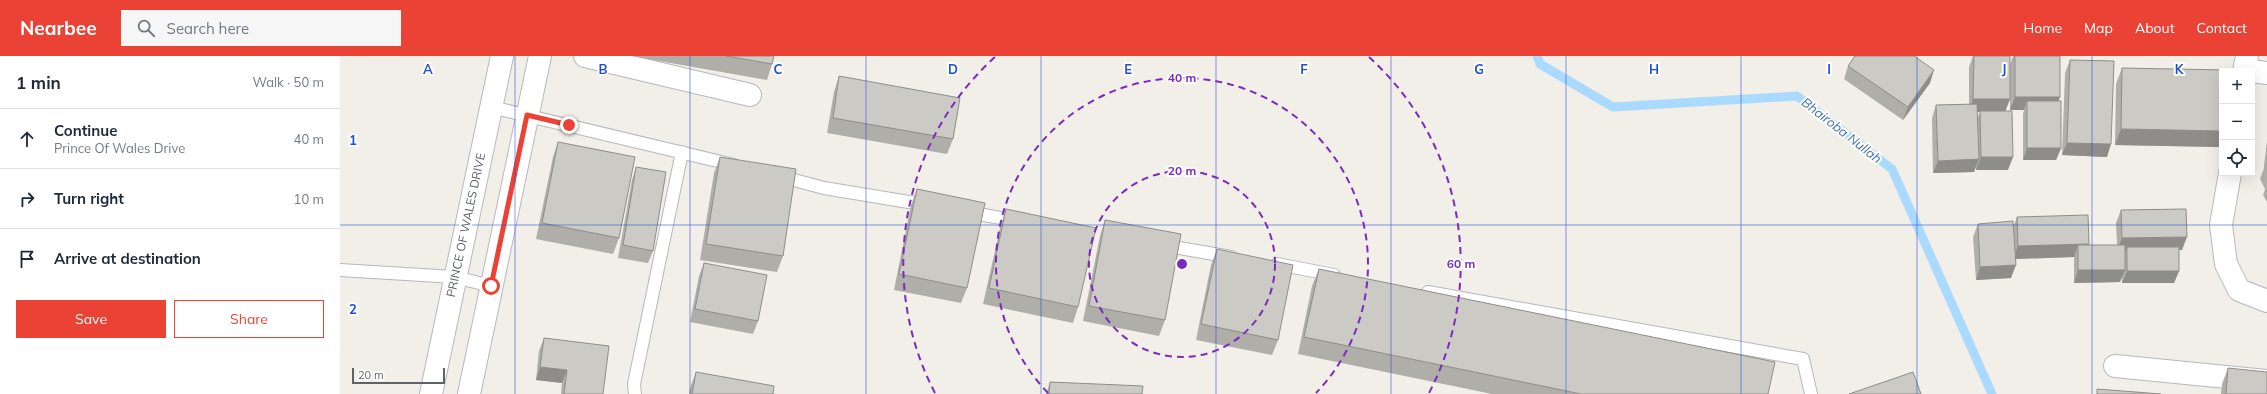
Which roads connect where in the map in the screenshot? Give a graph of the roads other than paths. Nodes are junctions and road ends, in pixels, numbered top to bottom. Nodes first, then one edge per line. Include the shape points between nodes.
1 (502, 56) edge
2 (540, 56) edge
3 (585, 56) edge
4 (2247, 56) edge
5 (2245, 68) edge
6 (2255, 72) edge
7 (2267, 73) edge
8 (750, 95) dead end
9 (491, 106) junction
10 (527, 115) junction
11 (682, 152) junction
12 (749, 169) edge
13 (764, 173) edge
14 (2229, 176) edge
15 (942, 208) edge
16 (957, 210) edge
17 (1028, 222) edge
18 (1154, 244) edge
19 (1240, 258) edge
20 (1263, 262) edge
21 (340, 270) edge
22 (455, 277) junction
23 (1350, 278) edge
24 (491, 286) junction
25 (1412, 289) edge
26 (2267, 301) edge
27 (2115, 366) dead end
28 (2267, 381) edge
29 (430, 391) edge
30 (469, 394) edge
31 (635, 394) edge
32 (1810, 394) edge

1 - 9 street, PRINCE OF WALES DRIVE
2 - 10 street
3 - 8 street
4 - 5 street
6 - 7 street
9 - 10 lane
9 - 22 street, PRINCE OF WALES DRIVE
10 - 11 lane
10 - 24 street
11 - 12 lane
11 - 31 lane via 634,384
13 - 15 lane via 824,188
14 - 26 street via 2221,225 2226,264 2239,290
16 - 17 lane
18 - 19 lane
20 - 23 lane
21 - 22 lane
22 - 24 lane
22 - 29 street, PRINCE OF WALES DRIVE
24 - 30 street
25 - 32 lane via 1804,359
27 - 28 street

